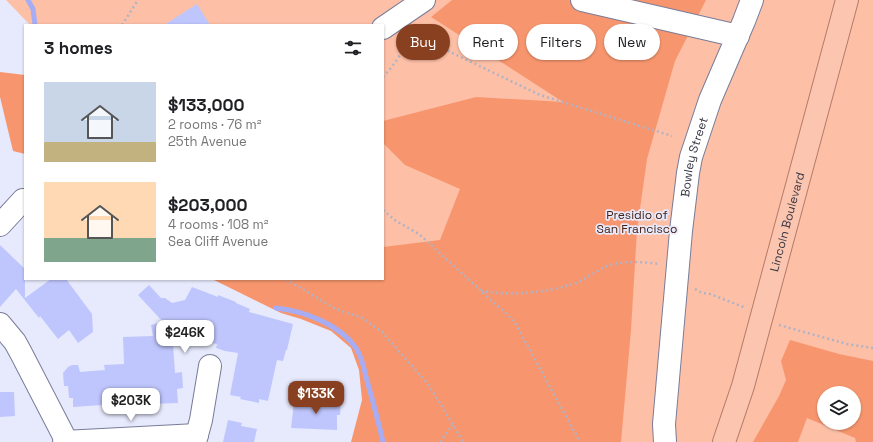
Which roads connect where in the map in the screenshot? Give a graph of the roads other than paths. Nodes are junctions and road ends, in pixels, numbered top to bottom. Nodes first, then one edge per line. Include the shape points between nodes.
1 (582, 0) edge
2 (752, 0) edge
3 (847, 0) edge
4 (418, 4) edge
5 (385, 27) edge
6 (738, 36) junction
7 (23, 200) dead end
8 (0, 225) edge
9 (0, 324) edge
10 (210, 366) dead end
11 (196, 439) edge
12 (65, 442) edge
13 (665, 442) edge
14 (724, 442) edge

1 - 6 street
2 - 6 street, Bowley Street
3 - 14 main road, Lincoln Boulevard via 739,400
4 - 5 street
6 - 13 street, Bowley Street via 710,100 691,157 664,424
7 - 8 street
9 - 12 street via 15,342
10 - 11 street
11 - 12 street

